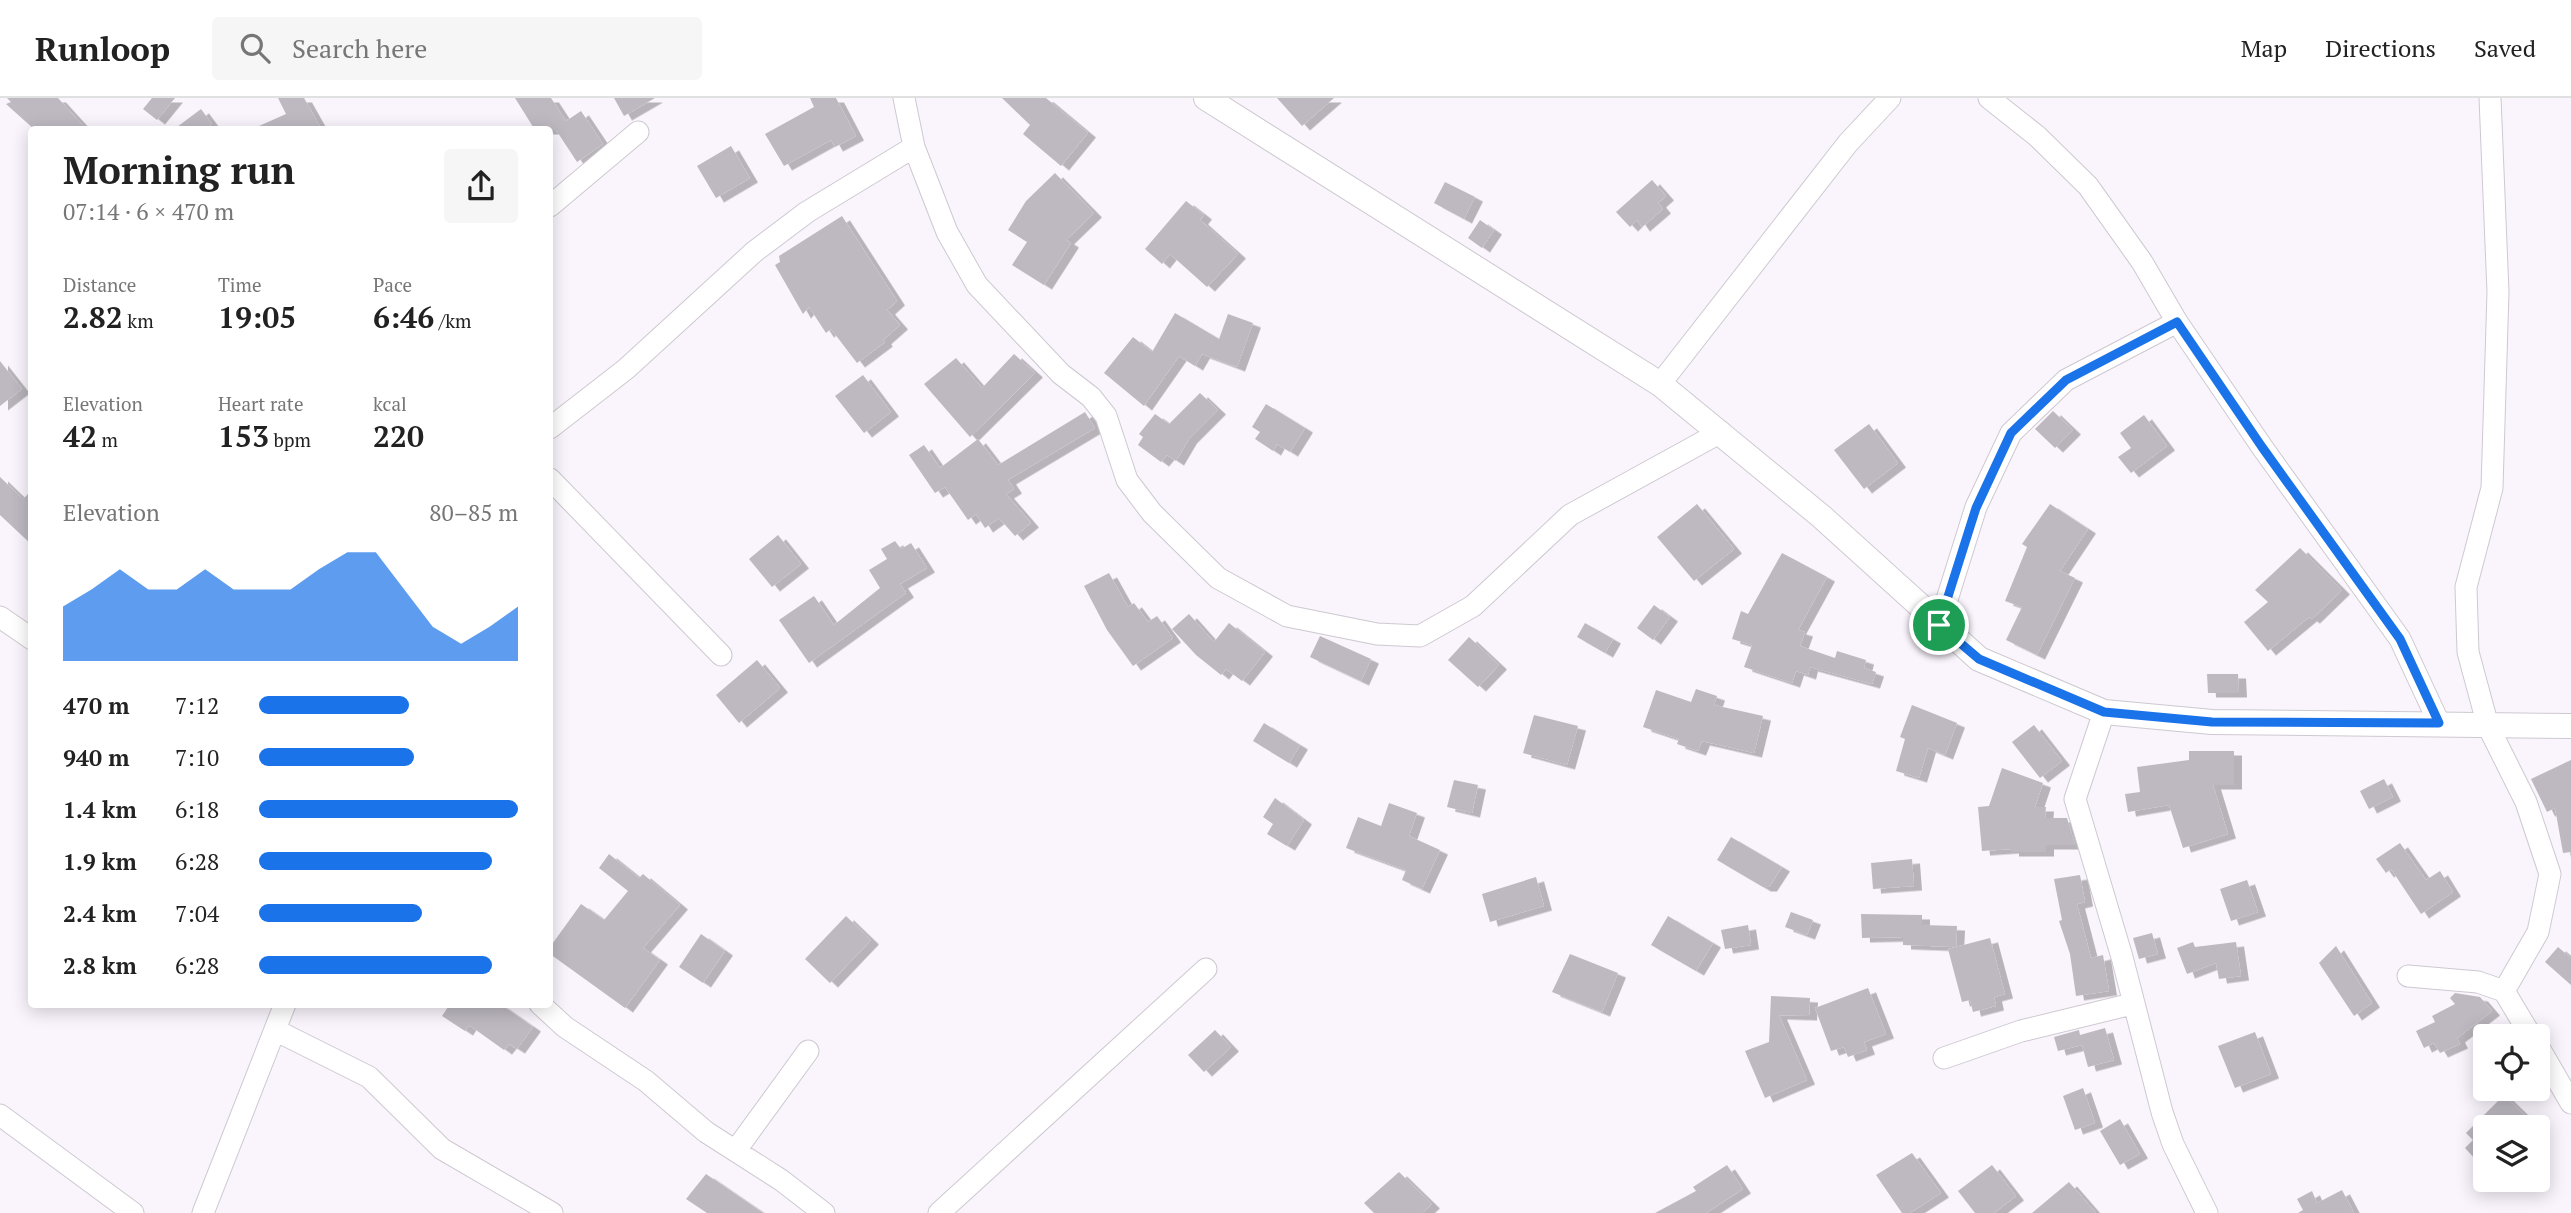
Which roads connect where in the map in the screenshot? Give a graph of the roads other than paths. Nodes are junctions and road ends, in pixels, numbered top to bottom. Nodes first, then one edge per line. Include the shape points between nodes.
1 (904, 98) edge
2 (1206, 98) edge
3 (1890, 98) edge
4 (1989, 98) edge
5 (2490, 98) edge
6 (638, 132) dead end
7 (914, 146) junction
8 (553, 203) edge
9 (2177, 322) junction
10 (1660, 384) junction
11 (553, 426) edge
12 (1721, 432) junction
13 (553, 482) edge
14 (0, 617) edge
15 (1939, 625) junction
16 (28, 636) edge
17 (721, 655) dead end
18 (2104, 712) junction
19 (2439, 723) junction
20 (2488, 726) junction
21 (2571, 726) edge
22 (1206, 969) dead end
23 (2408, 976) dead end
24 (2504, 991) junction
25 (2132, 1004) junction
26 (283, 1008) edge
27 (544, 1008) edge
28 (2524, 1024) edge
29 (275, 1030) junction
30 (808, 1051) dead end
31 (1944, 1058) dead end
32 (2550, 1067) edge
33 (2571, 1103) edge
34 (0, 1115) edge
35 (736, 1150) junction
36 (133, 1213) edge
37 (203, 1213) edge
38 (552, 1213) edge
39 (824, 1213) edge
40 (939, 1213) edge
41 (2207, 1213) edge

1 - 7 street
2 - 10 street
3 - 10 street via 1848,143
4 - 9 street via 2088,186 2143,262
5 - 20 street via 2498,292 2492,488 2466,587 2468,652
6 - 8 street
7 - 11 street via 807,212 754,252 626,369
7 - 12 street via 947,232 976,285 1061,374 1091,397 1105,416 1127,480 1152,513 1218,578 1287,616 1377,634 1420,636 1473,606 1570,515
9 - 15 street via 2066,380 2011,433 1976,508
9 - 19 street via 2400,639
10 - 12 street
12 - 15 street
13 - 17 street
14 - 16 street
15 - 18 street via 1979,659
18 - 19 street via 2212,722
18 - 25 street via 2075,799
19 - 20 street
20 - 21 street
20 - 24 street via 2526,802 2550,874 2538,932
22 - 40 street
23 - 24 street via 2478,982
24 - 28 street
25 - 31 street via 2021,1031
25 - 41 street via 2165,1123
26 - 29 street
27 - 35 street
29 - 37 street
29 - 38 street via 369,1077 442,1149
30 - 35 street
32 - 33 street
34 - 36 street
35 - 39 street

